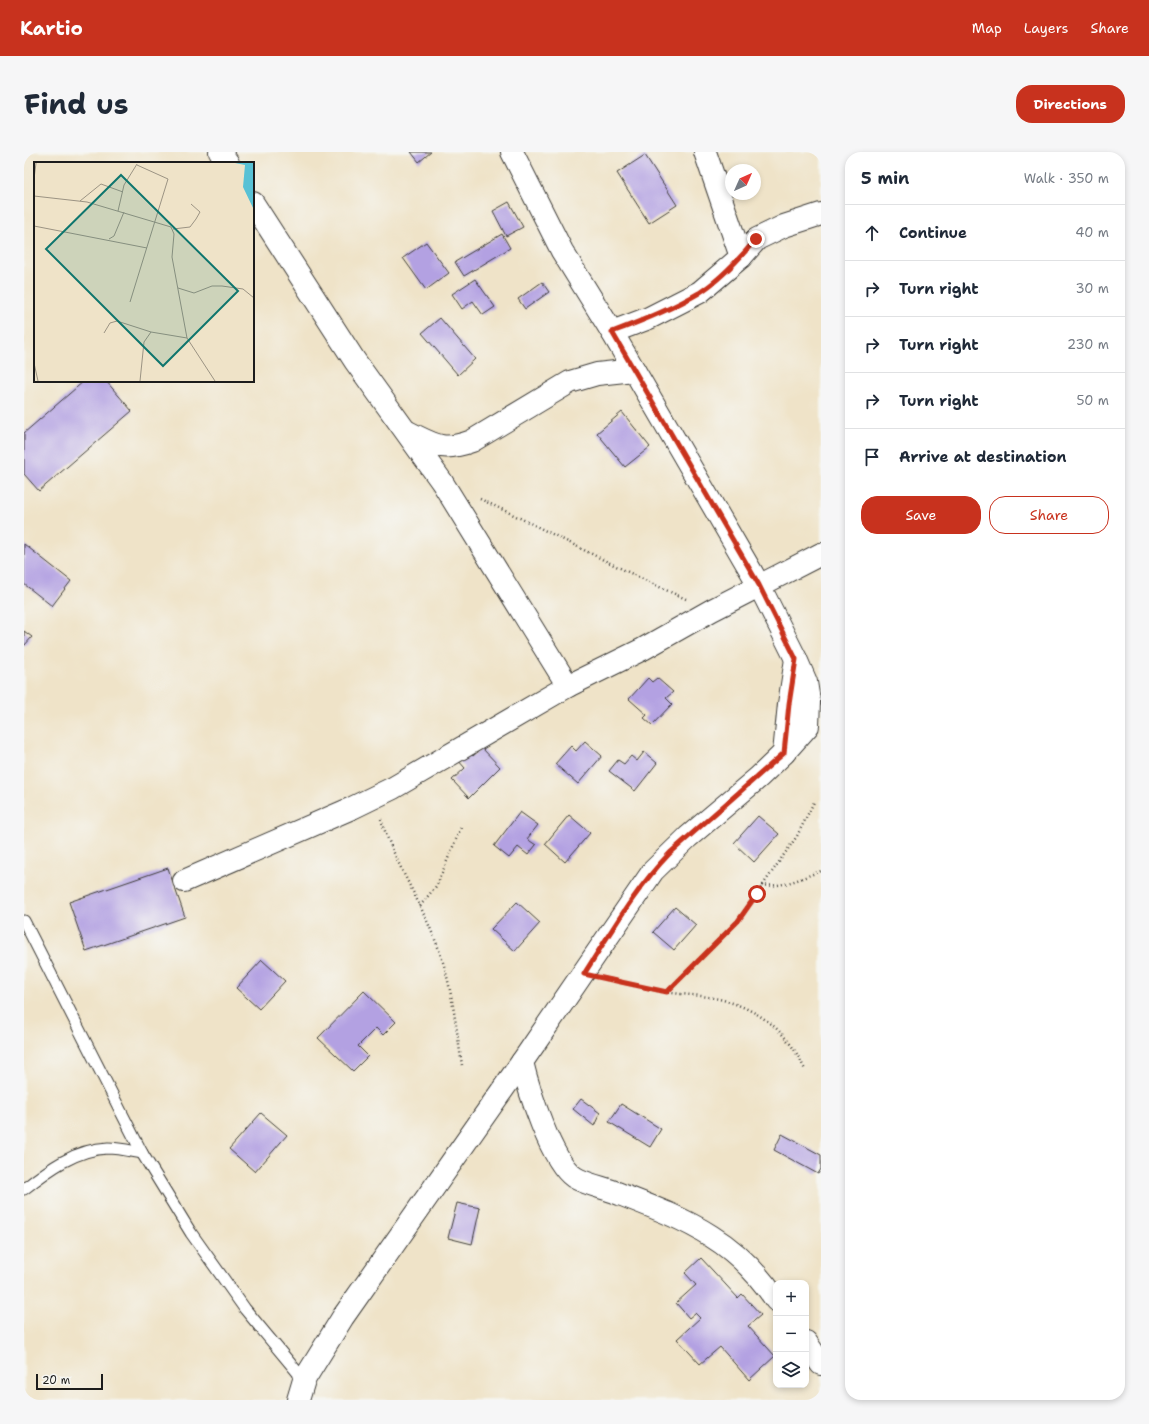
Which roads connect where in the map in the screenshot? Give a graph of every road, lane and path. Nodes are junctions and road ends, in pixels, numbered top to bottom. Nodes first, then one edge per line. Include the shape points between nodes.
1 (220, 152) edge
2 (512, 152) edge
3 (705, 152) edge
4 (227, 162) edge
5 (254, 205) edge
6 (821, 214) edge
7 (741, 257) junction
8 (612, 332) junction
9 (634, 370) junction
10 (407, 432) junction
11 (476, 497) dead end
12 (821, 554) edge
13 (759, 585) junction
14 (712, 610) junction
15 (796, 659) junction
16 (568, 686) junction
17 (815, 727) edge
18 (784, 753) junction
19 (375, 797) junction
20 (814, 802) dead end
21 (462, 825) dead end
22 (821, 871) edge
23 (184, 881) dead end
24 (762, 885) junction
25 (420, 906) junction
26 (24, 921) edge
27 (584, 974) junction
28 (667, 992) junction
29 (522, 1062) junction
30 (462, 1065) dead end
31 (805, 1070) dead end
32 (142, 1153) junction
33 (24, 1189) edge
34 (773, 1296) edge
35 (809, 1346) edge
36 (821, 1364) edge
37 (301, 1390) edge

1 - 4 street
2 - 8 street via 562,251
3 - 7 street
5 - 10 street via 355,361
6 - 7 street via 784,226 756,239
7 - 8 street via 700,292 649,318
8 - 9 street
9 - 10 street via 597,374 570,382 472,441 454,447 436,446
9 - 13 street
10 - 16 street via 442,482
11 - 14 path via 545,529 645,581
12 - 13 street
13 - 14 street
13 - 15 street
14 - 16 street via 644,649
15 - 17 street via 806,682
15 - 18 street
16 - 19 street via 416,776
17 - 18 street
18 - 27 street via 652,871
19 - 23 street
19 - 25 path via 387,838
20 - 24 path via 796,836
21 - 25 path via 438,885
22 - 24 path via 786,884
24 - 28 path via 738,921
25 - 30 path via 434,935 447,975
26 - 32 lane
27 - 28 path
27 - 29 street
28 - 31 path via 722,1000 768,1021 786,1037
29 - 34 street via 538,1116 561,1163 575,1178 616,1192 711,1236 742,1260
29 - 37 street via 343,1317
32 - 33 lane via 110,1148 95,1149 73,1156
32 - 37 lane via 191,1233
35 - 36 street

